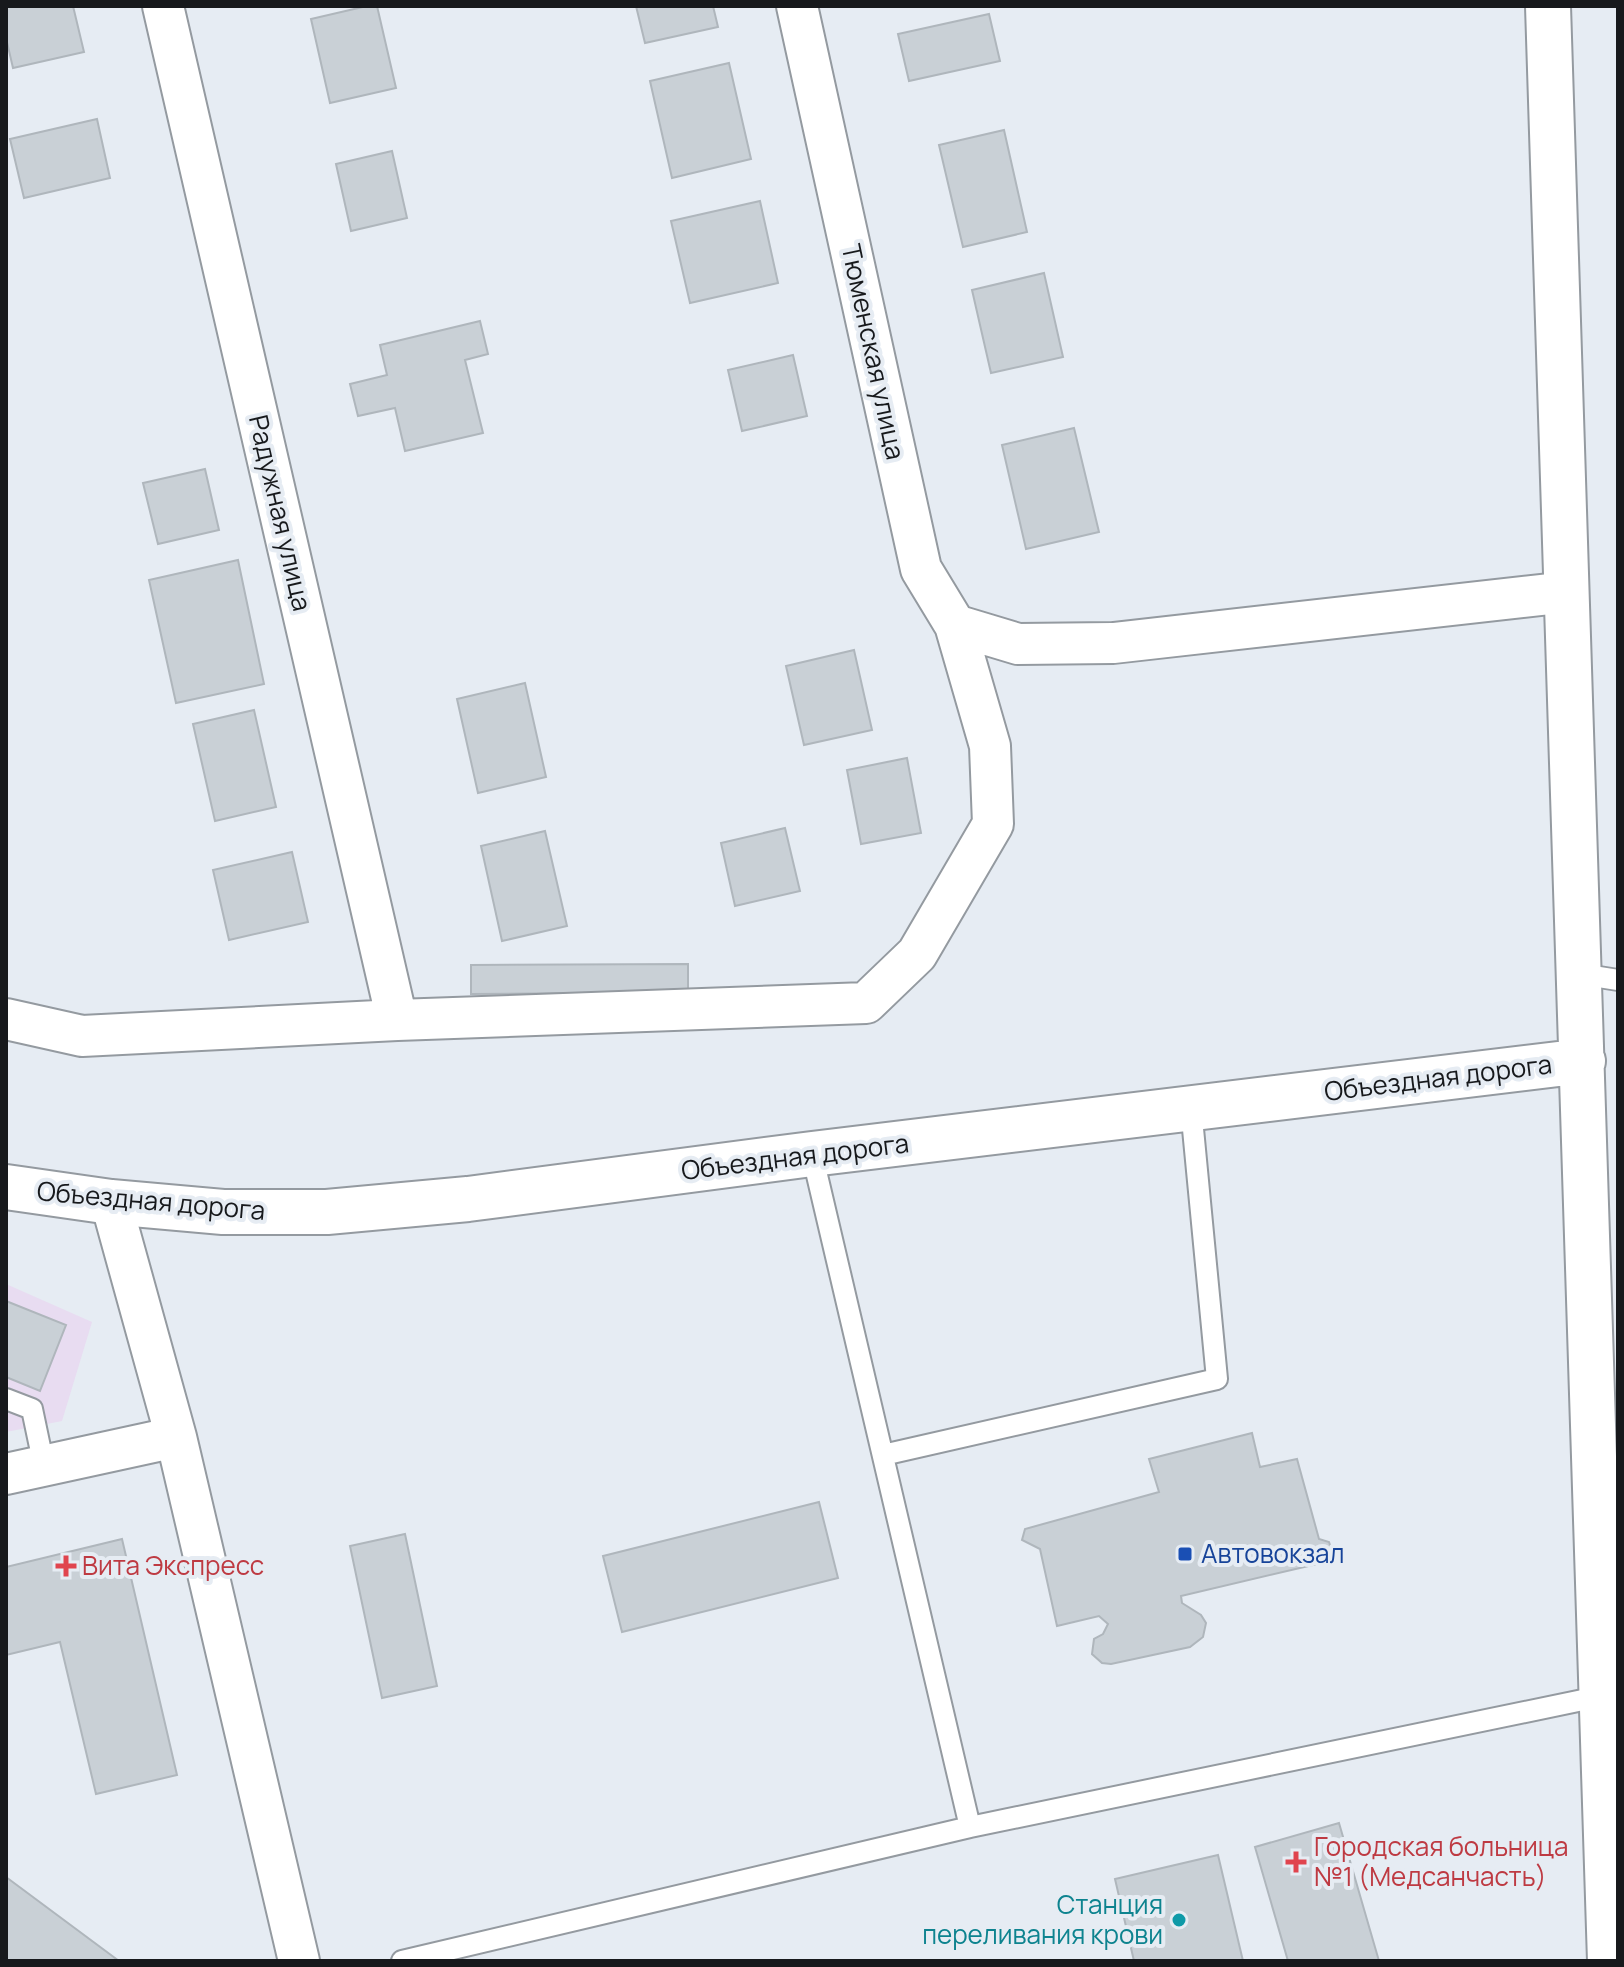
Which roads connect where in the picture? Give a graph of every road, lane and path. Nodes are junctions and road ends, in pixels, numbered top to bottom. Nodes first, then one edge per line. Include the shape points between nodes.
1 (163, 6) edge
2 (797, 6) edge
3 (1548, 6) edge
4 (1567, 592) junction
5 (955, 625) junction
6 (1599, 977) edge
7 (6, 1019) edge
8 (397, 1020) junction
9 (1583, 1061) junction
10 (1191, 1108) junction
11 (812, 1154) junction
12 (6, 1187) edge
13 (111, 1202) junction
14 (1604, 1287) edge
15 (6, 1399) edge
16 (176, 1437) junction
17 (883, 1455) junction
18 (44, 1466) junction
19 (6, 1474) edge
20 (1602, 1696) junction
21 (970, 1827) junction
22 (299, 1961) edge
23 (402, 1961) edge
24 (1610, 1961) edge

1 - 8 street, Радужная улица
2 - 5 street, Тюменская улица via 921,569
3 - 4 main road
4 - 5 street via 1113,643 1018,644
4 - 6 main road
5 - 8 street, Тюменская улица via 990,746 993,824 917,954 866,1003
6 - 9 main road
7 - 8 street, Тюменская улица via 82,1036
9 - 10 main road, Объездная дорога
9 - 14 main road
10 - 11 main road, Объездная дорога
10 - 17 lane via 1217,1379
11 - 13 main road, Объездная дорога via 327,1212 223,1212
11 - 17 lane
12 - 13 main road, Объездная дорога
13 - 16 street
14 - 20 main road
15 - 18 lane via 32,1409
16 - 18 street
16 - 22 street
17 - 21 lane
18 - 19 street
20 - 21 lane
20 - 24 main road
21 - 23 lane

